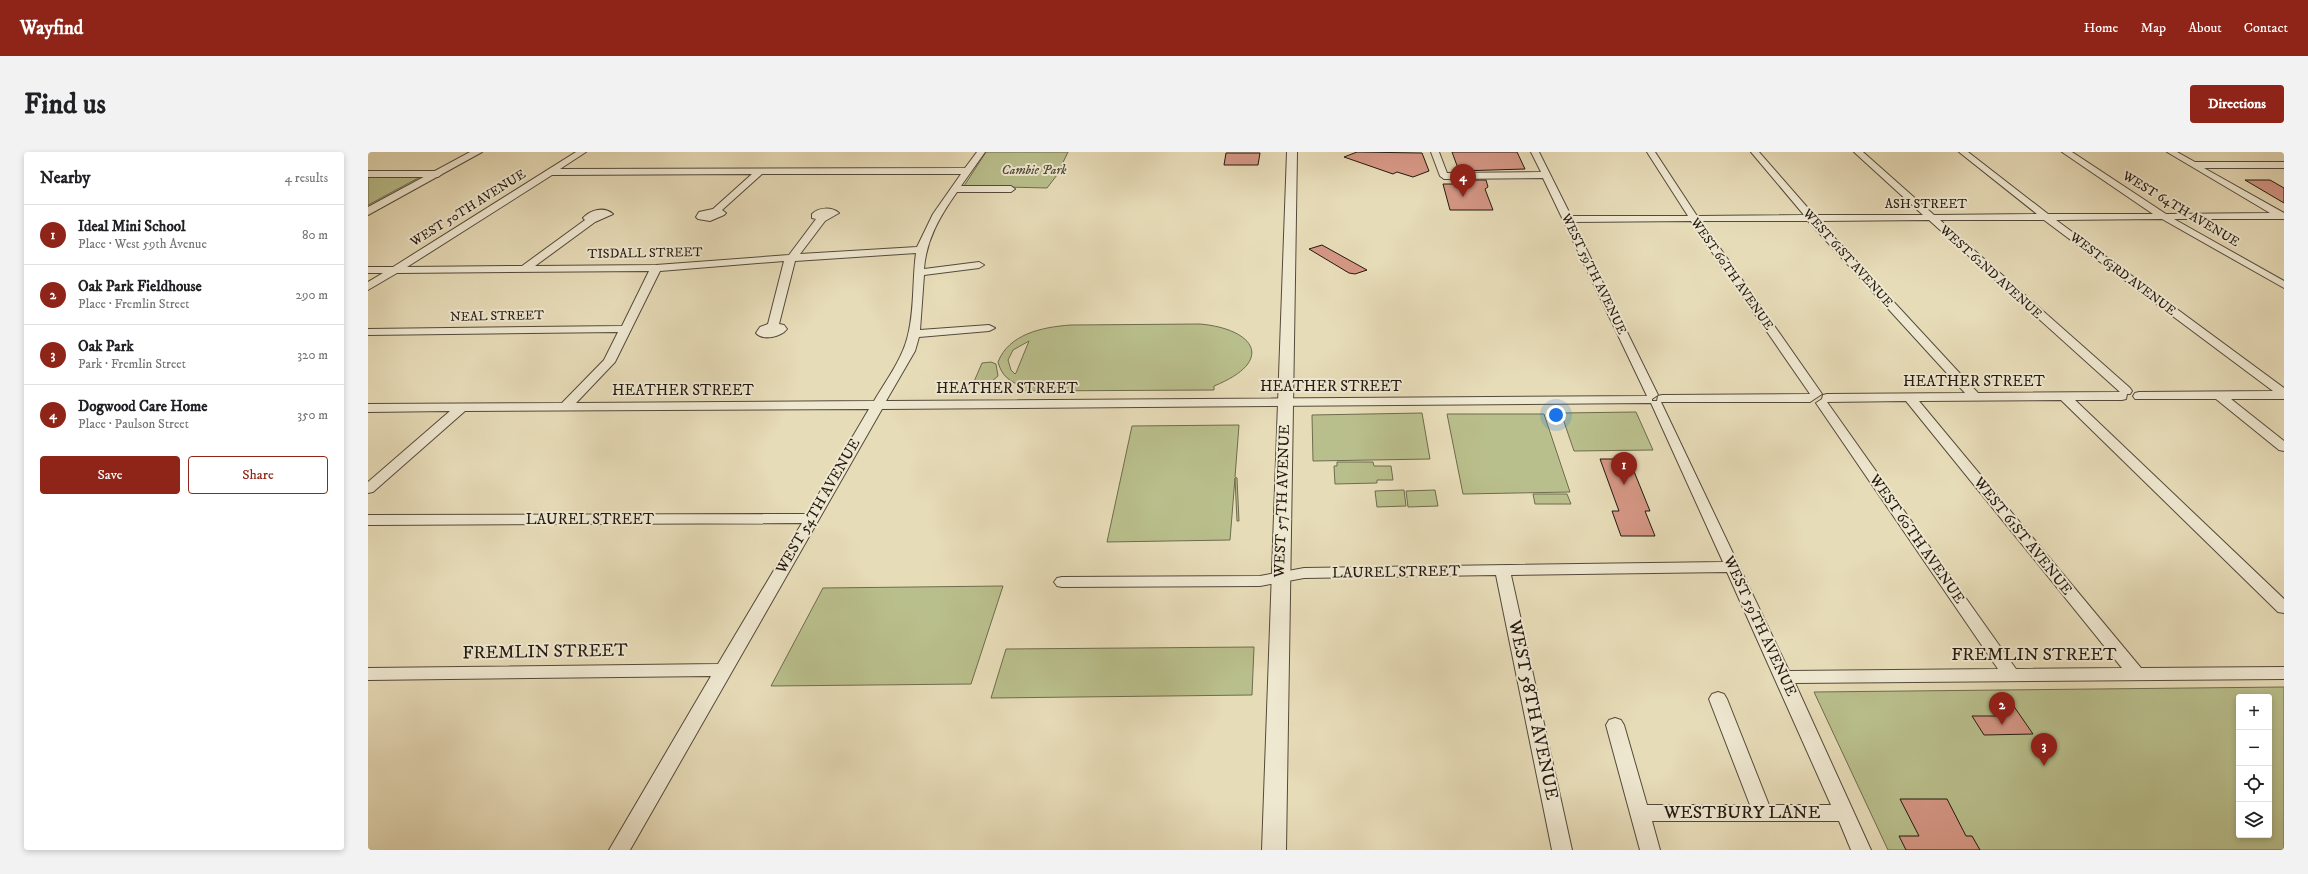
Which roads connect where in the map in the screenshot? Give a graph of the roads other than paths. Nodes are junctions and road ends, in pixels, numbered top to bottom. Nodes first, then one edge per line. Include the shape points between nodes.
1 (477, 152) edge
2 (582, 152) edge
3 (981, 152) edge
4 (1292, 152) edge
5 (1435, 152) edge
6 (1535, 152) edge
7 (1651, 152) edge
8 (1755, 152) edge
9 (1858, 152) edge
10 (1963, 152) edge
11 (2066, 152) edge
12 (2170, 152) edge
13 (2193, 165) junction
14 (2284, 165) edge
15 (968, 171) junction
16 (550, 172) junction
17 (759, 172) junction
18 (368, 174) edge
19 (438, 174) junction
20 (1546, 175) junction
21 (956, 189) junction
22 (1011, 189) dead end
23 (716, 211) dead end
24 (368, 212) edge
25 (2283, 216) edge
26 (1929, 217) junction
27 (2046, 217) junction
28 (2164, 217) junction
29 (822, 218) dead end
30 (1694, 218) junction
31 (1811, 218) junction
32 (593, 219) dead end
33 (1567, 219) junction
34 (922, 250) junction
35 (792, 258) junction
36 (979, 265) dead end
37 (656, 268) junction
38 (524, 269) junction
39 (368, 270) edge
40 (395, 270) junction
41 (919, 273) junction
42 (2284, 285) edge
43 (368, 287) edge
44 (773, 326) dead end
45 (989, 328) dead end
46 (627, 329) junction
47 (368, 332) edge
48 (915, 334) junction
49 (2124, 394) junction
50 (2284, 395) edge
51 (2220, 396) junction
52 (1975, 397) junction
53 (2065, 397) junction
54 (1819, 398) junction
55 (1910, 398) junction
56 (1654, 399) junction
57 (1285, 402) junction
58 (877, 404) junction
59 (565, 407) junction
60 (368, 408) edge
61 (461, 408) junction
62 (2284, 447) edge
63 (368, 489) edge
64 (811, 518) junction
65 (368, 520) edge
66 (1732, 567) junction
67 (1503, 571) junction
68 (1280, 577) junction
69 (1062, 582) dead end
70 (2284, 608) edge
71 (723, 670) junction
72 (2284, 673) edge
73 (368, 674) edge
74 (2136, 674) junction
75 (2012, 675) junction
76 (1784, 677) junction
77 (1718, 699) dead end
78 (1615, 725) dead end
79 (1640, 812) junction
80 (1763, 813) junction
81 (1845, 813) junction
82 (619, 850) edge
83 (1274, 850) edge
84 (1562, 850) edge
85 (1650, 850) edge
86 (1861, 850) edge

1 - 19 street
2 - 16 street, WEST 50TH AVENUE
3 - 15 street, WEST 54TH AVENUE
4 - 57 street, WEST 57TH AVENUE
5 - 20 street via 1444,176
6 - 20 street, WEST 59TH AVENUE
7 - 30 street, WEST 60TH AVENUE
8 - 31 street, WEST 61ST AVENUE
9 - 26 street, WEST 62ND AVENUE
10 - 27 street, WEST 63RD AVENUE
11 - 28 street, WEST 64TH AVENUE
12 - 13 street
13 - 14 street
13 - 25 street
15 - 17 street
15 - 21 street, WEST 54TH AVENUE
16 - 17 street
16 - 40 street, WEST 50TH AVENUE
17 - 23 street
18 - 19 street
19 - 24 street
20 - 33 street, WEST 59TH AVENUE
21 - 22 street
21 - 34 street, WEST 54TH AVENUE via 934,222
25 - 28 street, ASH STREET
26 - 27 street, ASH STREET
26 - 31 street, ASH STREET
26 - 49 street, WEST 62ND AVENUE
27 - 28 street, ASH STREET
27 - 50 street, WEST 63RD AVENUE
28 - 42 street, WEST 64TH AVENUE
29 - 35 street
30 - 31 street, ASH STREET
30 - 33 street, ASH STREET
30 - 54 street, WEST 60TH AVENUE
31 - 52 street, WEST 61ST AVENUE
32 - 38 street
33 - 56 street, WEST 59TH AVENUE
34 - 35 street, TISDALL STREET
34 - 41 street, WEST 54TH AVENUE
35 - 37 street, TISDALL STREET
35 - 44 street via 788,263
36 - 41 street
37 - 38 street, TISDALL STREET
37 - 46 street
38 - 40 street, TISDALL STREET
39 - 40 street, TISDALL STREET
40 - 43 street, WEST 50TH AVENUE
41 - 48 street, WEST 54TH AVENUE
45 - 48 street
46 - 47 street, NEAL STREET
46 - 59 street via 609,362
48 - 58 street, WEST 54TH AVENUE via 909,351
49 - 51 street
49 - 53 street, HEATHER STREET
50 - 51 street
51 - 62 street
52 - 53 street, HEATHER STREET
52 - 55 street, HEATHER STREET
53 - 70 street
54 - 55 street, HEATHER STREET
54 - 56 street, HEATHER STREET
54 - 75 street, WEST 60TH AVENUE
55 - 74 street, WEST 61ST AVENUE
56 - 57 street, HEATHER STREET
56 - 66 street, WEST 59TH AVENUE
57 - 58 street, HEATHER STREET
57 - 68 street, WEST 57TH AVENUE
58 - 59 street, HEATHER STREET
58 - 64 street, WEST 54TH AVENUE
59 - 61 street, HEATHER STREET
60 - 61 street, HEATHER STREET
61 - 63 street
64 - 65 street, LAUREL STREET
64 - 71 street, WEST 54TH AVENUE
66 - 67 street, LAUREL STREET
66 - 76 street, WEST 59TH AVENUE
67 - 68 street, LAUREL STREET via 1301,573
67 - 84 street, WEST 58TH AVENUE
68 - 69 street, LAUREL STREET via 1260,582
68 - 83 street, WEST 57TH AVENUE
71 - 73 street, FREMLIN STREET
71 - 82 street, WEST 54TH AVENUE
72 - 74 street, FREMLIN STREET
74 - 75 street, FREMLIN STREET
75 - 76 street, FREMLIN STREET
76 - 81 street, WEST 59TH AVENUE
77 - 80 street
78 - 79 street
79 - 80 street, WESTBURY LANE
79 - 85 street
80 - 81 street, WESTBURY LANE
81 - 86 street, WEST 59TH AVENUE

